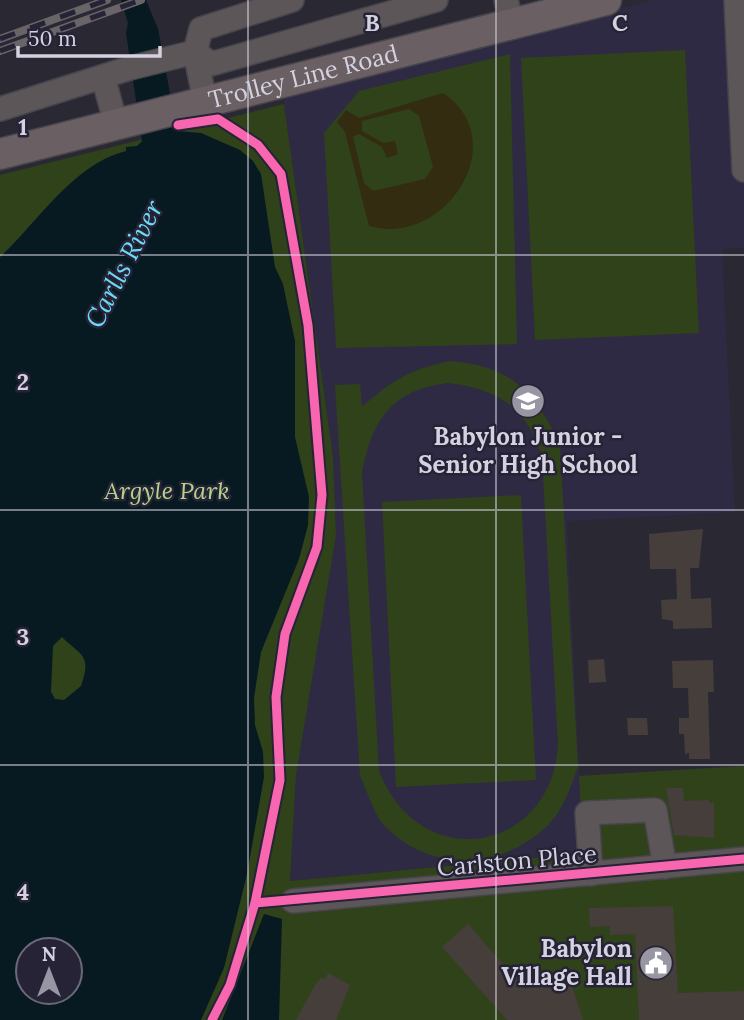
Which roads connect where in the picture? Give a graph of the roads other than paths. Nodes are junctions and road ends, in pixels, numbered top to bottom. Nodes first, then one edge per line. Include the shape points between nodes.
1 (292, 0) edge
2 (436, 0) edge
3 (606, 0) edge
4 (736, 0) edge
5 (509, 12) edge
6 (195, 52) junction
7 (103, 77) junction
8 (205, 101) junction
9 (0, 109) edge
10 (125, 122) junction
11 (0, 154) edge
12 (744, 170) edge
13 (744, 859) edge
14 (665, 867) junction
15 (591, 874) junction
16 (293, 901) dead end

1 - 6 street via 201,29
2 - 6 street via 211,64
3 - 5 main road, Trolley Line Road
4 - 12 street
5 - 8 main road, Trolley Line Road
6 - 7 street
6 - 8 street
7 - 9 street
7 - 10 street
8 - 10 main road, Trolley Line Road
10 - 11 main road, Trolley Line Road
13 - 14 street, Carlston Place
14 - 15 street, Carlston Place
14 - 15 street via 655,810 587,813
15 - 16 street, Carlston Place

